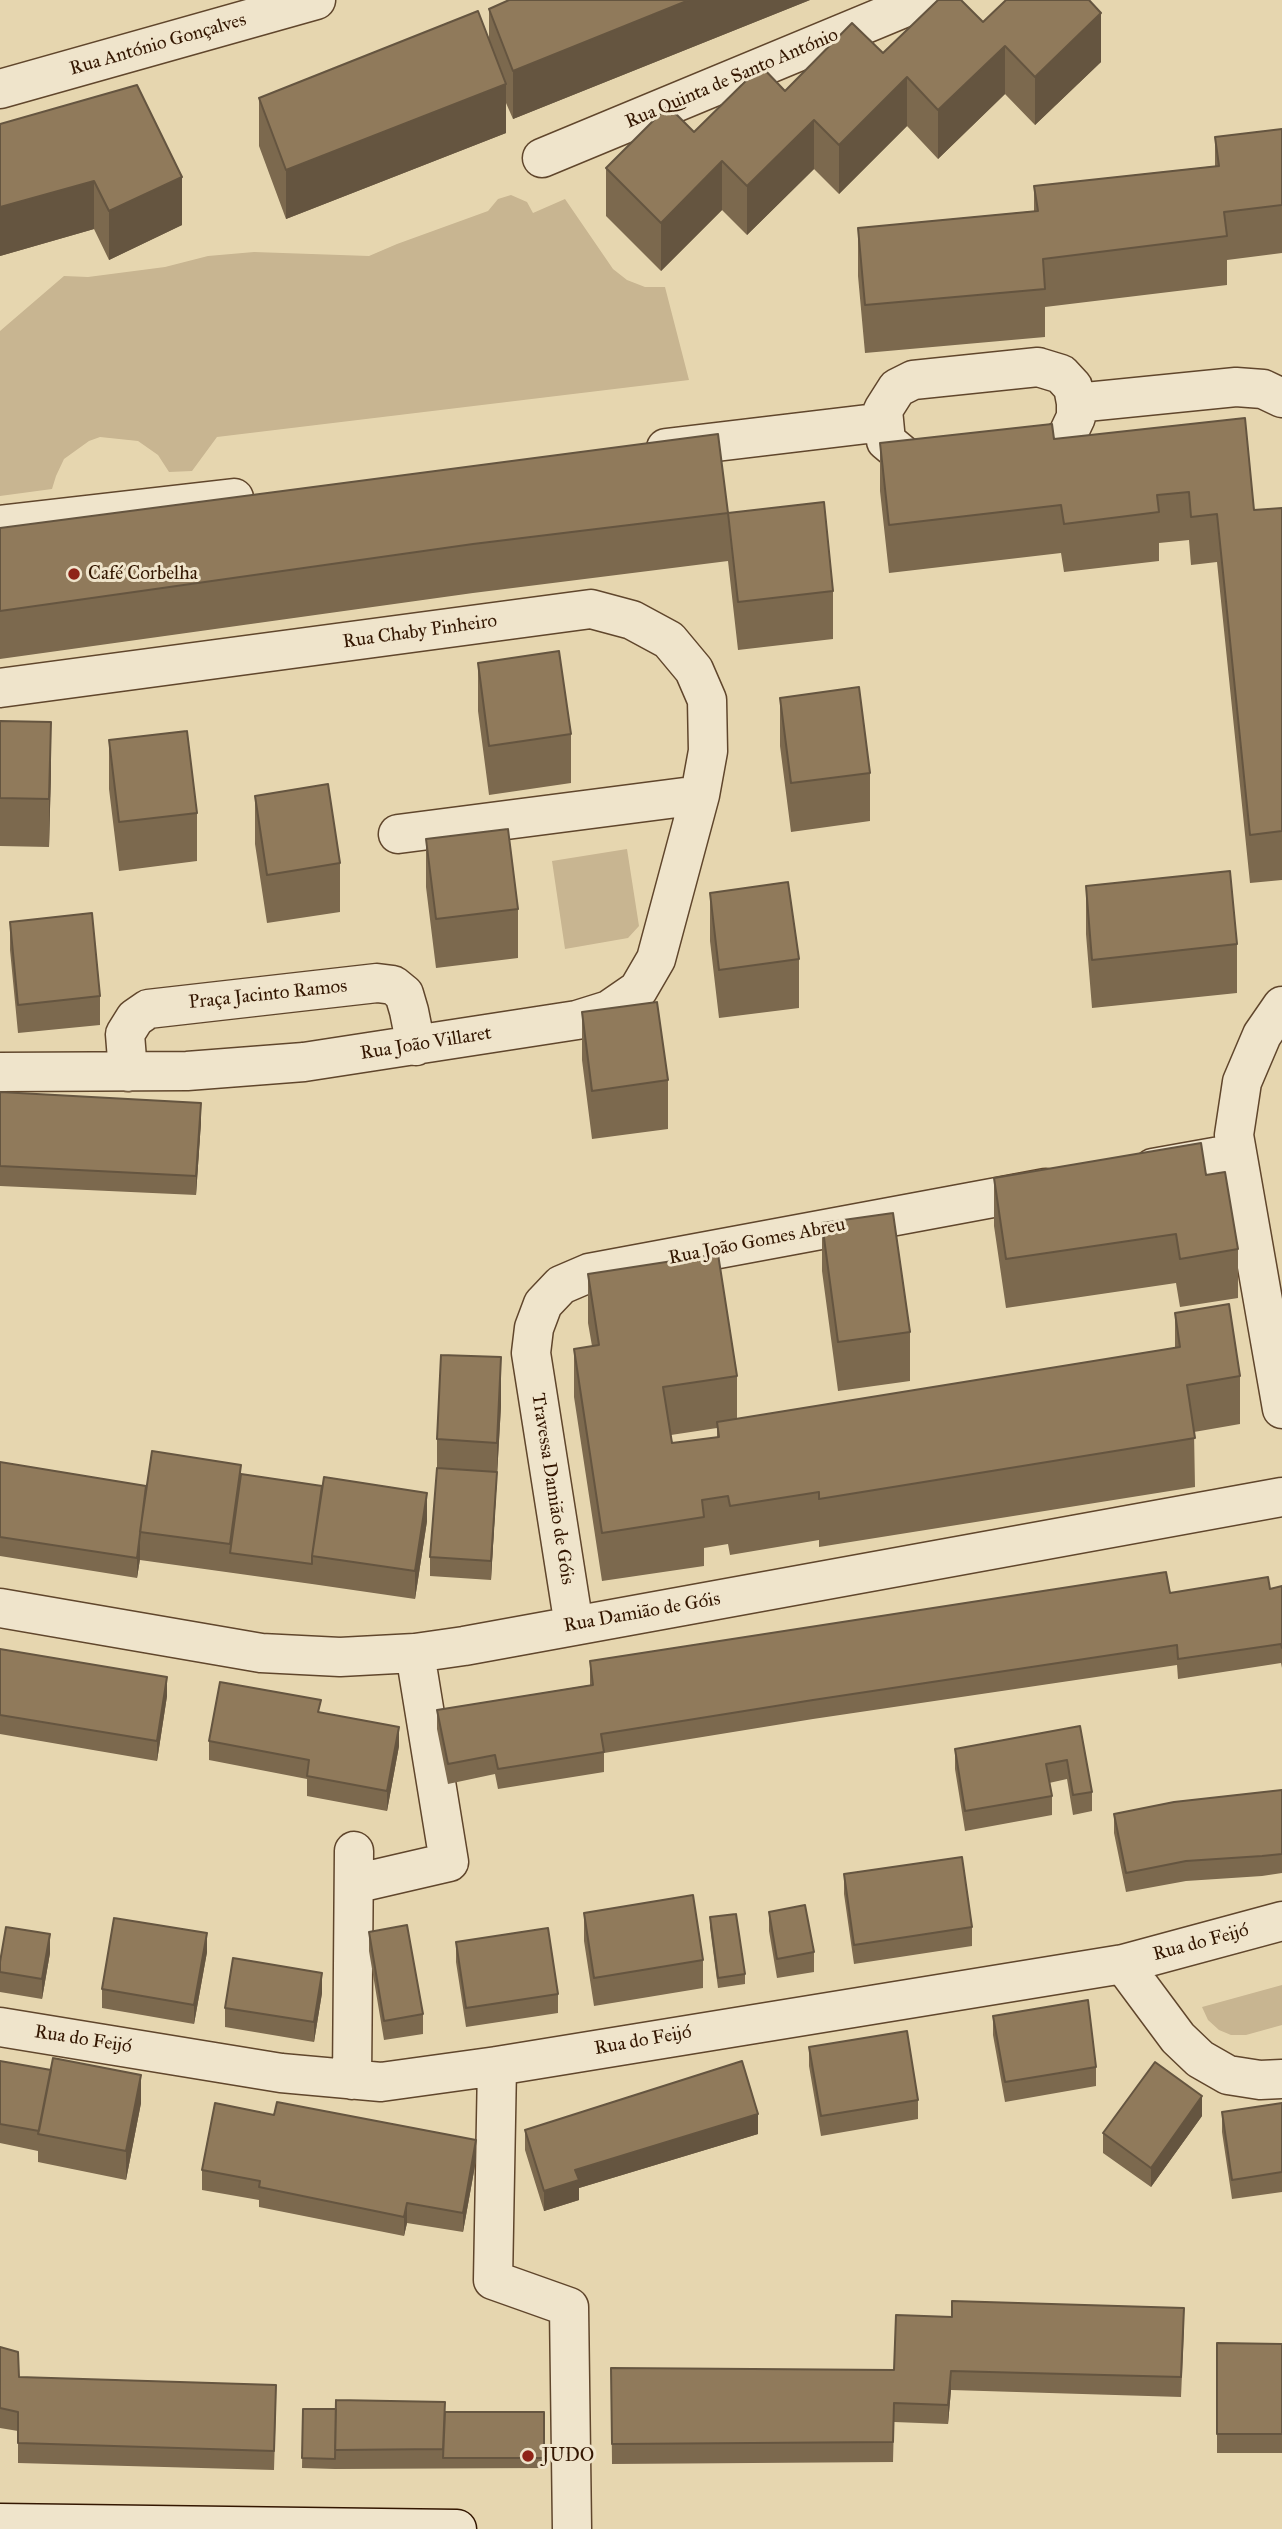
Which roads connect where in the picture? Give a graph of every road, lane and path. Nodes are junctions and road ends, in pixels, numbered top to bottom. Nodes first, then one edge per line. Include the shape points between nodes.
1 (316, 0) edge
2 (923, 0) edge
3 (0, 89) edge
4 (542, 158) dead end
5 (1282, 398) edge
6 (1076, 403) junction
7 (884, 422) junction
8 (635, 451) edge
9 (262, 494) edge
10 (0, 525) edge
11 (0, 688) edge
12 (700, 795) junction
13 (398, 834) dead end
14 (1282, 1006) edge
15 (416, 1046) junction
16 (0, 1072) edge
17 (128, 1072) junction
18 (1237, 1153) junction
19 (1116, 1175) edge
20 (1075, 1183) edge
21 (531, 1353) joint
22 (1282, 1409) edge
23 (1282, 1497) edge
24 (0, 1608) edge
25 (574, 1626) junction
26 (415, 1653) junction
27 (1282, 1921) edge
28 (1123, 1964) junction
29 (0, 2027) edge
30 (497, 2066) junction
31 (352, 2080) junction
32 (1282, 2080) edge
33 (0, 2523) edge
34 (60, 2526) edge
35 (457, 2529) edge
36 (572, 2529) edge

1 - 3 street, Rua António Gonçalves
2 - 4 street, Rua Quinta de Santo António
5 - 6 street via 1263,389 1236,387
6 - 7 street via 1073,387 1061,374 1038,367 913,380 897,388 883,410
6 - 7 street via 1068,436 1049,449 921,463 886,441
7 - 8 street
9 - 10 street
11 - 12 street, Rua Chaby Pinheiro via 591,609 632,620 669,640 694,670 707,700 708,751
12 - 13 street
12 - 15 street, Rua João Villaret via 656,959 638,990 609,1010 577,1020
14 - 18 street via 1262,1035 1242,1082 1234,1135
15 - 17 street, Rua João Villaret via 304,1062
15 - 17 street, Praça Jacinto Ramos via 404,994 393,985 377,983 148,1009 125,1034
16 - 17 street, Rua João Villaret
18 - 19 street
18 - 22 street
20 - 21 street, Rua João Gomes Abreu via 589,1273 561,1285 543,1304
21 - 25 street, Travessa Damião de Góis
23 - 25 street, Rua Damião de Góis
24 - 26 street, Rua Damião de Góis via 261,1653 340,1657
25 - 26 street, Rua Damião de Góis
26 - 31 street via 449,1862 354,1868
27 - 28 street, Rua do Feijó
28 - 30 street, Rua do Feijó
28 - 32 street via 1178,2038 1200,2059 1228,2075
29 - 31 street, Rua do Feijó via 281,2073
30 - 31 street, Rua do Feijó via 381,2082
30 - 36 street via 493,2280 569,2307
33 - 34 street
34 - 35 street

